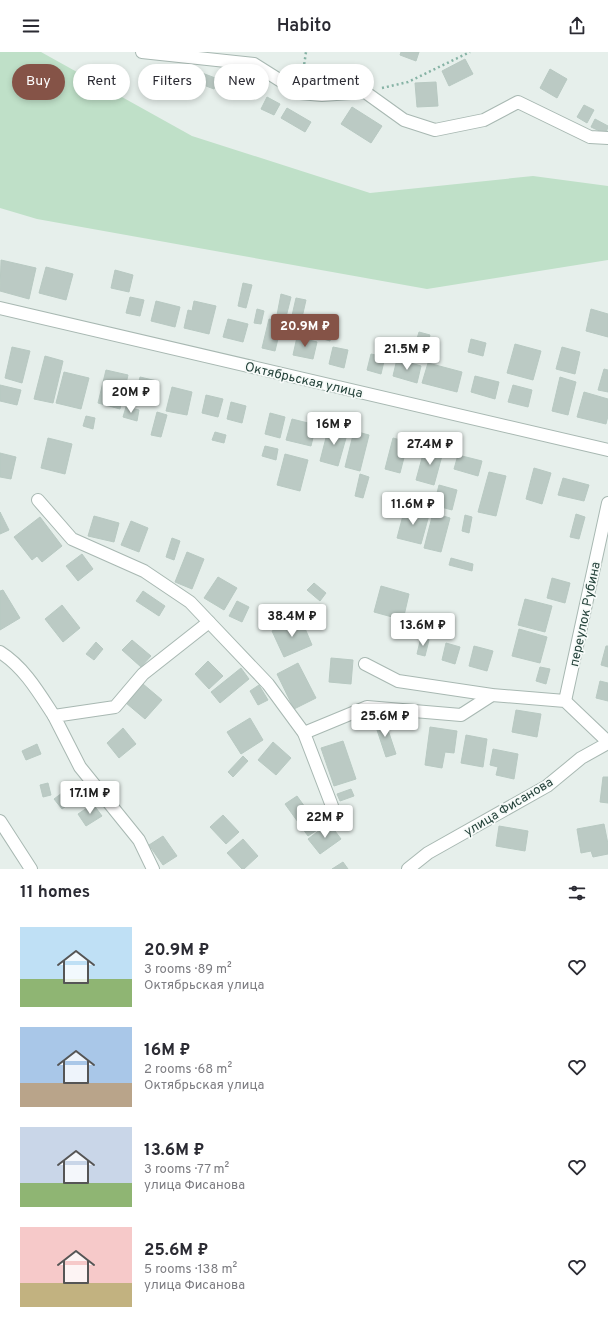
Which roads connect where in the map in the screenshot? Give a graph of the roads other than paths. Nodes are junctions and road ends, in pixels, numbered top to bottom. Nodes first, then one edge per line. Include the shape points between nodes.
1 (142, 52) edge
2 (608, 138) edge
3 (0, 308) edge
4 (608, 450) edge
5 (38, 500) dead end
6 (608, 503) edge
7 (209, 622) junction
8 (0, 652) edge
9 (365, 664) dead end
10 (492, 695) junction
11 (565, 701) junction
12 (54, 716) junction
13 (304, 733) junction
14 (608, 743) edge
15 (332, 806) dead end
16 (0, 821) edge
17 (32, 869) edge
18 (153, 869) edge
19 (408, 869) edge

1 - 2 street via 254,64 300,93 322,95 365,92 404,120 436,130 484,120 518,102 590,137
3 - 4 street, Октябрьская улица
5 - 7 street via 72,539 144,571 190,602
6 - 11 street, переулок Рубина
7 - 12 street via 143,674 115,707
7 - 13 street via 268,684
8 - 12 street via 9,657 35,686
9 - 10 street via 398,681
10 - 11 street
10 - 13 street via 461,715 367,706
11 - 14 street, улица Фисанова
12 - 18 street via 80,767 139,840
13 - 15 street
14 - 19 street, улица Фисанова via 581,758 546,786 428,853
16 - 17 street

